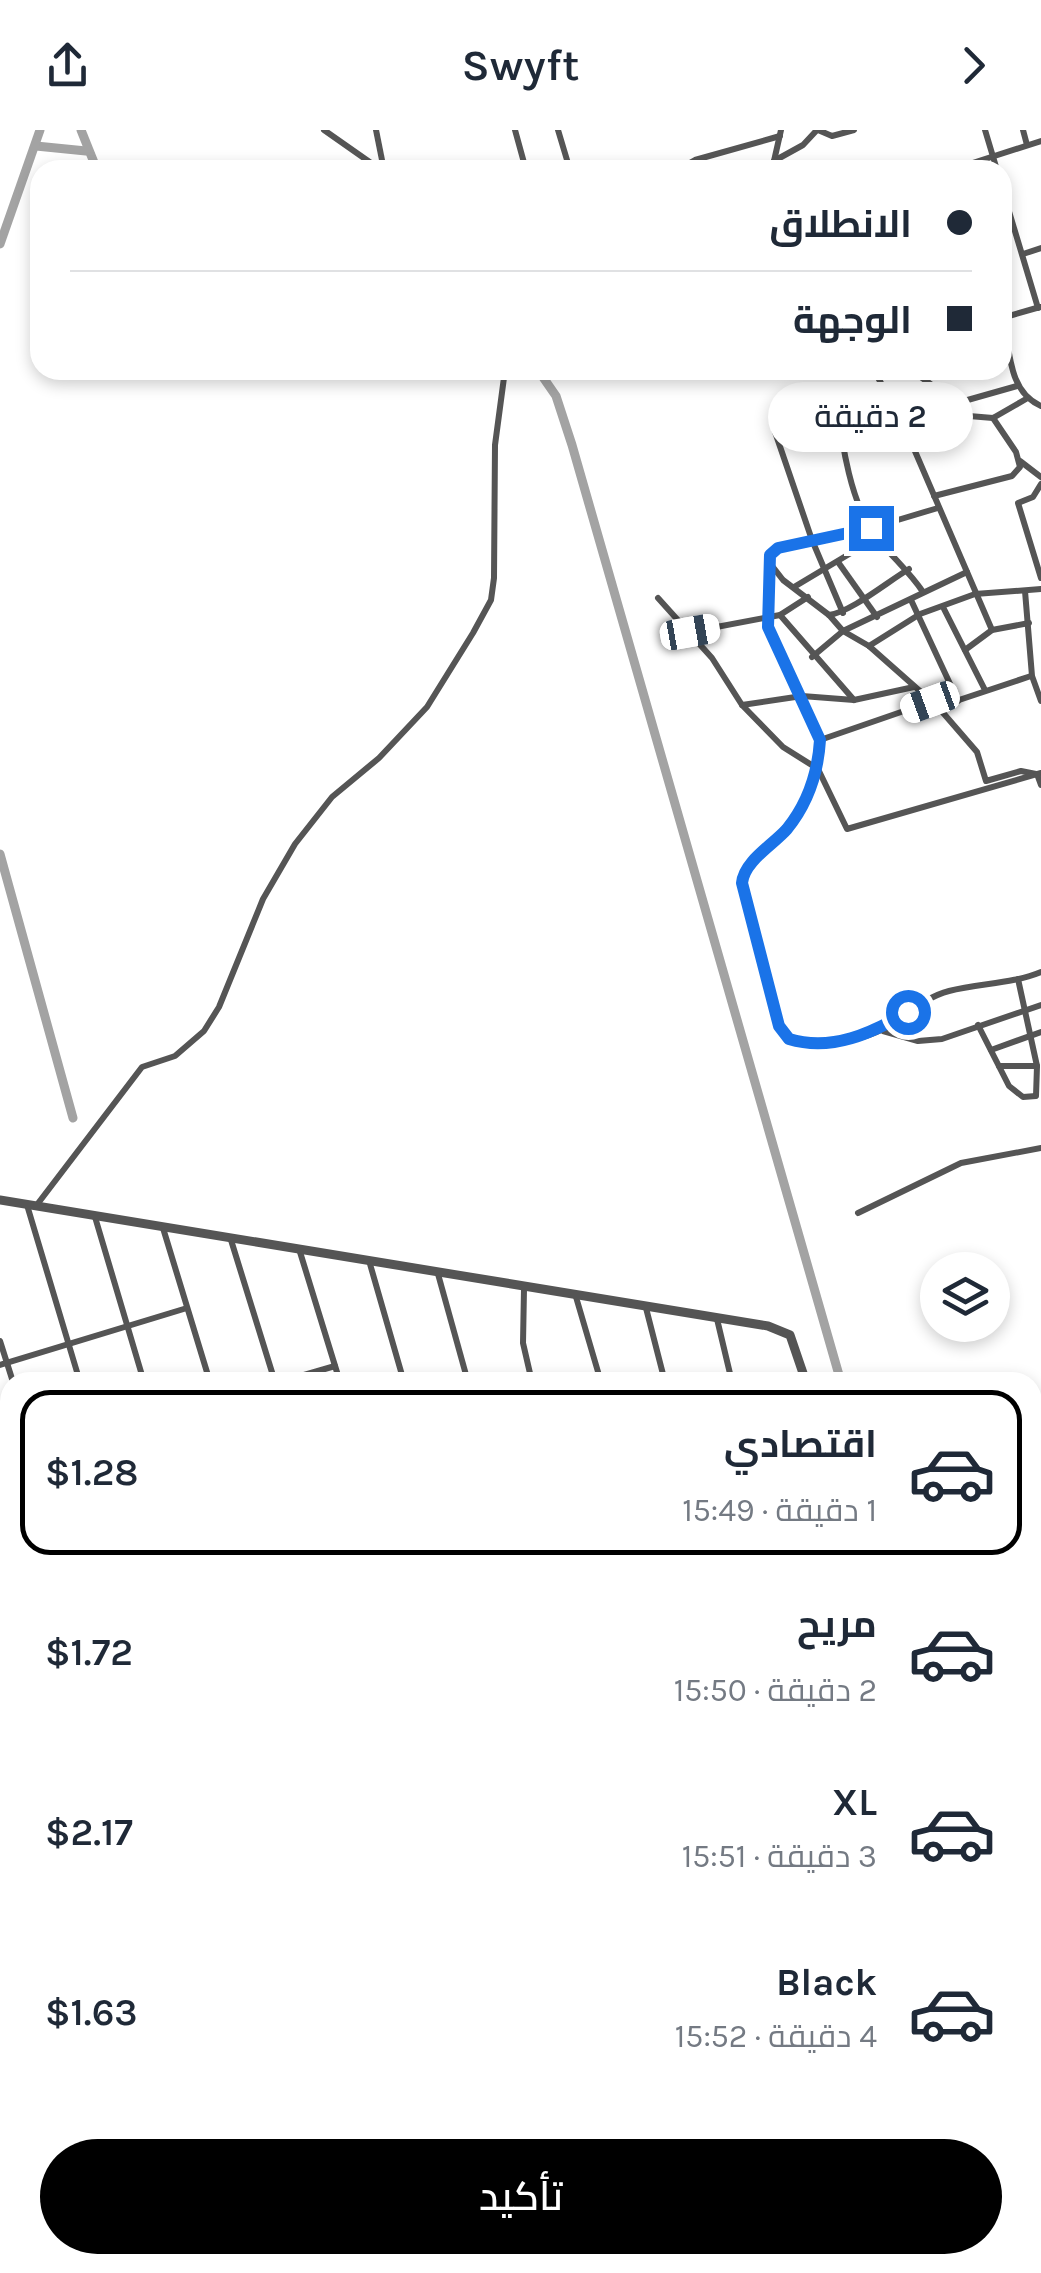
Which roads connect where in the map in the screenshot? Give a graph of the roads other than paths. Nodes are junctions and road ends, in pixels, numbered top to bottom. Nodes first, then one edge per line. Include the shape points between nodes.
1 (324, 130) edge
2 (376, 130) edge
3 (515, 130) edge
4 (558, 130) edge
5 (818, 130) edge
6 (854, 130) edge
7 (985, 130) edge
8 (1023, 130) edge
9 (781, 133) edge
10 (1041, 141) edge
11 (1027, 145) junction
12 (992, 154) junction
13 (368, 160) edge
14 (380, 160) edge
15 (523, 160) edge
16 (567, 160) edge
17 (695, 160) edge
18 (774, 160) edge
19 (776, 160) edge
20 (976, 160) edge
21 (994, 160) edge
22 (1012, 219) edge
23 (1041, 248) edge
24 (1023, 254) junction
25 (1040, 307) edge
26 (1012, 315) edge
27 (1012, 362) edge
28 (504, 380) edge
29 (880, 380) edge
30 (925, 380) edge
31 (1017, 386) junction
32 (1026, 399) junction
33 (964, 402) junction
34 (894, 406) junction
35 (1041, 406) edge
36 (992, 418) junction
37 (840, 445) junction
38 (1019, 460) junction
39 (1041, 480) edge
40 (934, 496) junction
41 (938, 508) junction
42 (871, 528) junction
43 (876, 538) junction
44 (812, 540) junction
45 (769, 562) junction
46 (838, 562) junction
47 (825, 568) junction
48 (908, 569) junction
49 (967, 572) junction
50 (1041, 578) edge
51 (794, 587) junction
52 (1041, 589) edge
53 (1025, 591) junction
54 (922, 592) junction
55 (976, 594) junction
56 (862, 596) junction
57 (808, 597) junction
58 (658, 598) dead end
59 (911, 600) junction
60 (944, 609) junction
61 (1041, 612) edge
62 (844, 613) junction
63 (920, 614) junction
64 (780, 615) junction
65 (830, 615) junction
66 (876, 617) junction
67 (765, 618) junction
68 (1029, 618) junction
69 (992, 630) junction
70 (843, 631) junction
71 (690, 632) junction
72 (869, 646) junction
73 (965, 650) junction
74 (812, 656) junction
75 (1032, 676) junction
76 (915, 686) junction
77 (985, 690) junction
78 (802, 696) junction
79 (854, 700) junction
80 (958, 701) junction
81 (1041, 701) edge
82 (934, 704) junction
83 (742, 705) junction
84 (820, 740) junction
85 (818, 769) junction
86 (1039, 774) edge
87 (1041, 785) edge
88 (1041, 972) edge
89 (1018, 979) junction
90 (1041, 1004) edge
91 (1026, 1009) junction
92 (978, 1025) junction
93 (881, 1030) junction
94 (1041, 1032) edge
95 (1030, 1035) junction
96 (991, 1050) junction
97 (999, 1066) junction
98 (1039, 1066) edge
99 (1041, 1148) edge
100 (0, 1200) edge
101 (31, 1206) junction
102 (858, 1213) dead end
103 (95, 1217) junction
104 (163, 1228) junction
105 (231, 1240) junction
106 (300, 1252) junction
107 (370, 1264) junction
108 (438, 1274) junction
109 (524, 1289) junction
110 (576, 1297) junction
111 (187, 1308) junction
112 (646, 1308) junction
113 (716, 1319) junction
114 (127, 1326) junction
115 (0, 1340) edge
116 (68, 1346) junction
117 (3, 1363) edge
118 (335, 1366) junction
119 (77, 1372) edge
120 (141, 1372) edge
121 (207, 1372) edge
122 (274, 1372) edge
123 (313, 1372) edge
124 (337, 1372) edge
125 (401, 1372) edge
126 (465, 1372) edge
127 (530, 1372) edge
128 (598, 1372) edge
129 (662, 1372) edge
130 (729, 1372) edge
131 (803, 1372) edge

1 - 13 street
2 - 14 street
3 - 15 street
4 - 16 street
5 - 6 street via 832,136
5 - 19 street
7 - 12 street
8 - 11 street
9 - 17 street
9 - 18 street
10 - 11 street
11 - 12 street
12 - 20 street
12 - 21 street
22 - 24 street
23 - 24 street
24 - 25 street
25 - 26 street
27 - 31 street
28 - 101 street via 495,445 494,578 473,632 427,707 332,797 295,844 204,1031 175,1056 142,1068
29 - 34 street
30 - 33 street
31 - 32 street
31 - 33 street
32 - 35 street
32 - 36 street
33 - 36 street via 969,416
34 - 37 street via 838,403
34 - 40 street
36 - 38 street
37 - 42 street
37 - 44 street via 795,425 774,429
38 - 39 street
38 - 40 street via 1012,476
39 - 50 street via 1033,497 1018,503
40 - 41 street
41 - 42 street
41 - 49 street
42 - 43 street
42 - 44 street
43 - 46 street
43 - 48 street
44 - 45 street via 778,548
44 - 47 street
45 - 51 street
45 - 67 street
46 - 47 street
46 - 56 street
47 - 51 street
47 - 62 street
48 - 54 street
48 - 56 street
49 - 54 street
49 - 55 street
51 - 57 street
52 - 53 street
53 - 55 street
53 - 68 street
54 - 59 street
55 - 60 street
55 - 69 street
56 - 62 street
56 - 66 street
57 - 64 street
57 - 65 street
58 - 71 street
59 - 63 street
59 - 66 street
60 - 63 street
60 - 73 street
61 - 68 street
62 - 65 street
63 - 72 street
63 - 80 street
64 - 67 street
64 - 74 street
65 - 70 street
66 - 70 street
67 - 71 street
67 - 78 street
68 - 69 street
68 - 75 street
69 - 73 street
70 - 72 street
70 - 74 street
71 - 83 street
72 - 76 street
73 - 77 street
74 - 79 street
75 - 77 street
75 - 81 street
76 - 79 street
76 - 82 street
77 - 80 street
78 - 79 street
78 - 83 street
78 - 84 street
80 - 82 street
82 - 84 street
82 - 86 street via 977,752 986,782 1021,771
83 - 85 street via 783,748
84 - 85 street
85 - 86 street via 841,820 854,830
85 - 93 street via 790,825 742,876 761,964 789,1039 828,1042
86 - 87 street
88 - 89 street
89 - 91 street
89 - 93 street via 948,991
90 - 91 street
91 - 92 street
91 - 95 street
92 - 93 street via 927,1041
92 - 96 street
94 - 95 street
95 - 96 street
95 - 98 street
96 - 97 street
97 - 98 street
97 - 98 street via 1013,1090 1028,1098 1038,1093
99 - 102 street via 961,1163
100 - 101 street
101 - 103 street
101 - 116 street
103 - 104 street
103 - 114 street
104 - 105 street
104 - 111 street
105 - 106 street
105 - 122 street
106 - 107 street
106 - 118 street
107 - 108 street
107 - 125 street
108 - 109 street
108 - 126 street
109 - 110 street
109 - 127 street
110 - 112 street
110 - 128 street
111 - 114 street
111 - 121 street
112 - 113 street
112 - 129 street
113 - 130 street
113 - 131 street via 783,1330
114 - 116 street
114 - 120 street
115 - 117 street
116 - 117 street
116 - 119 street
118 - 123 street
118 - 124 street

